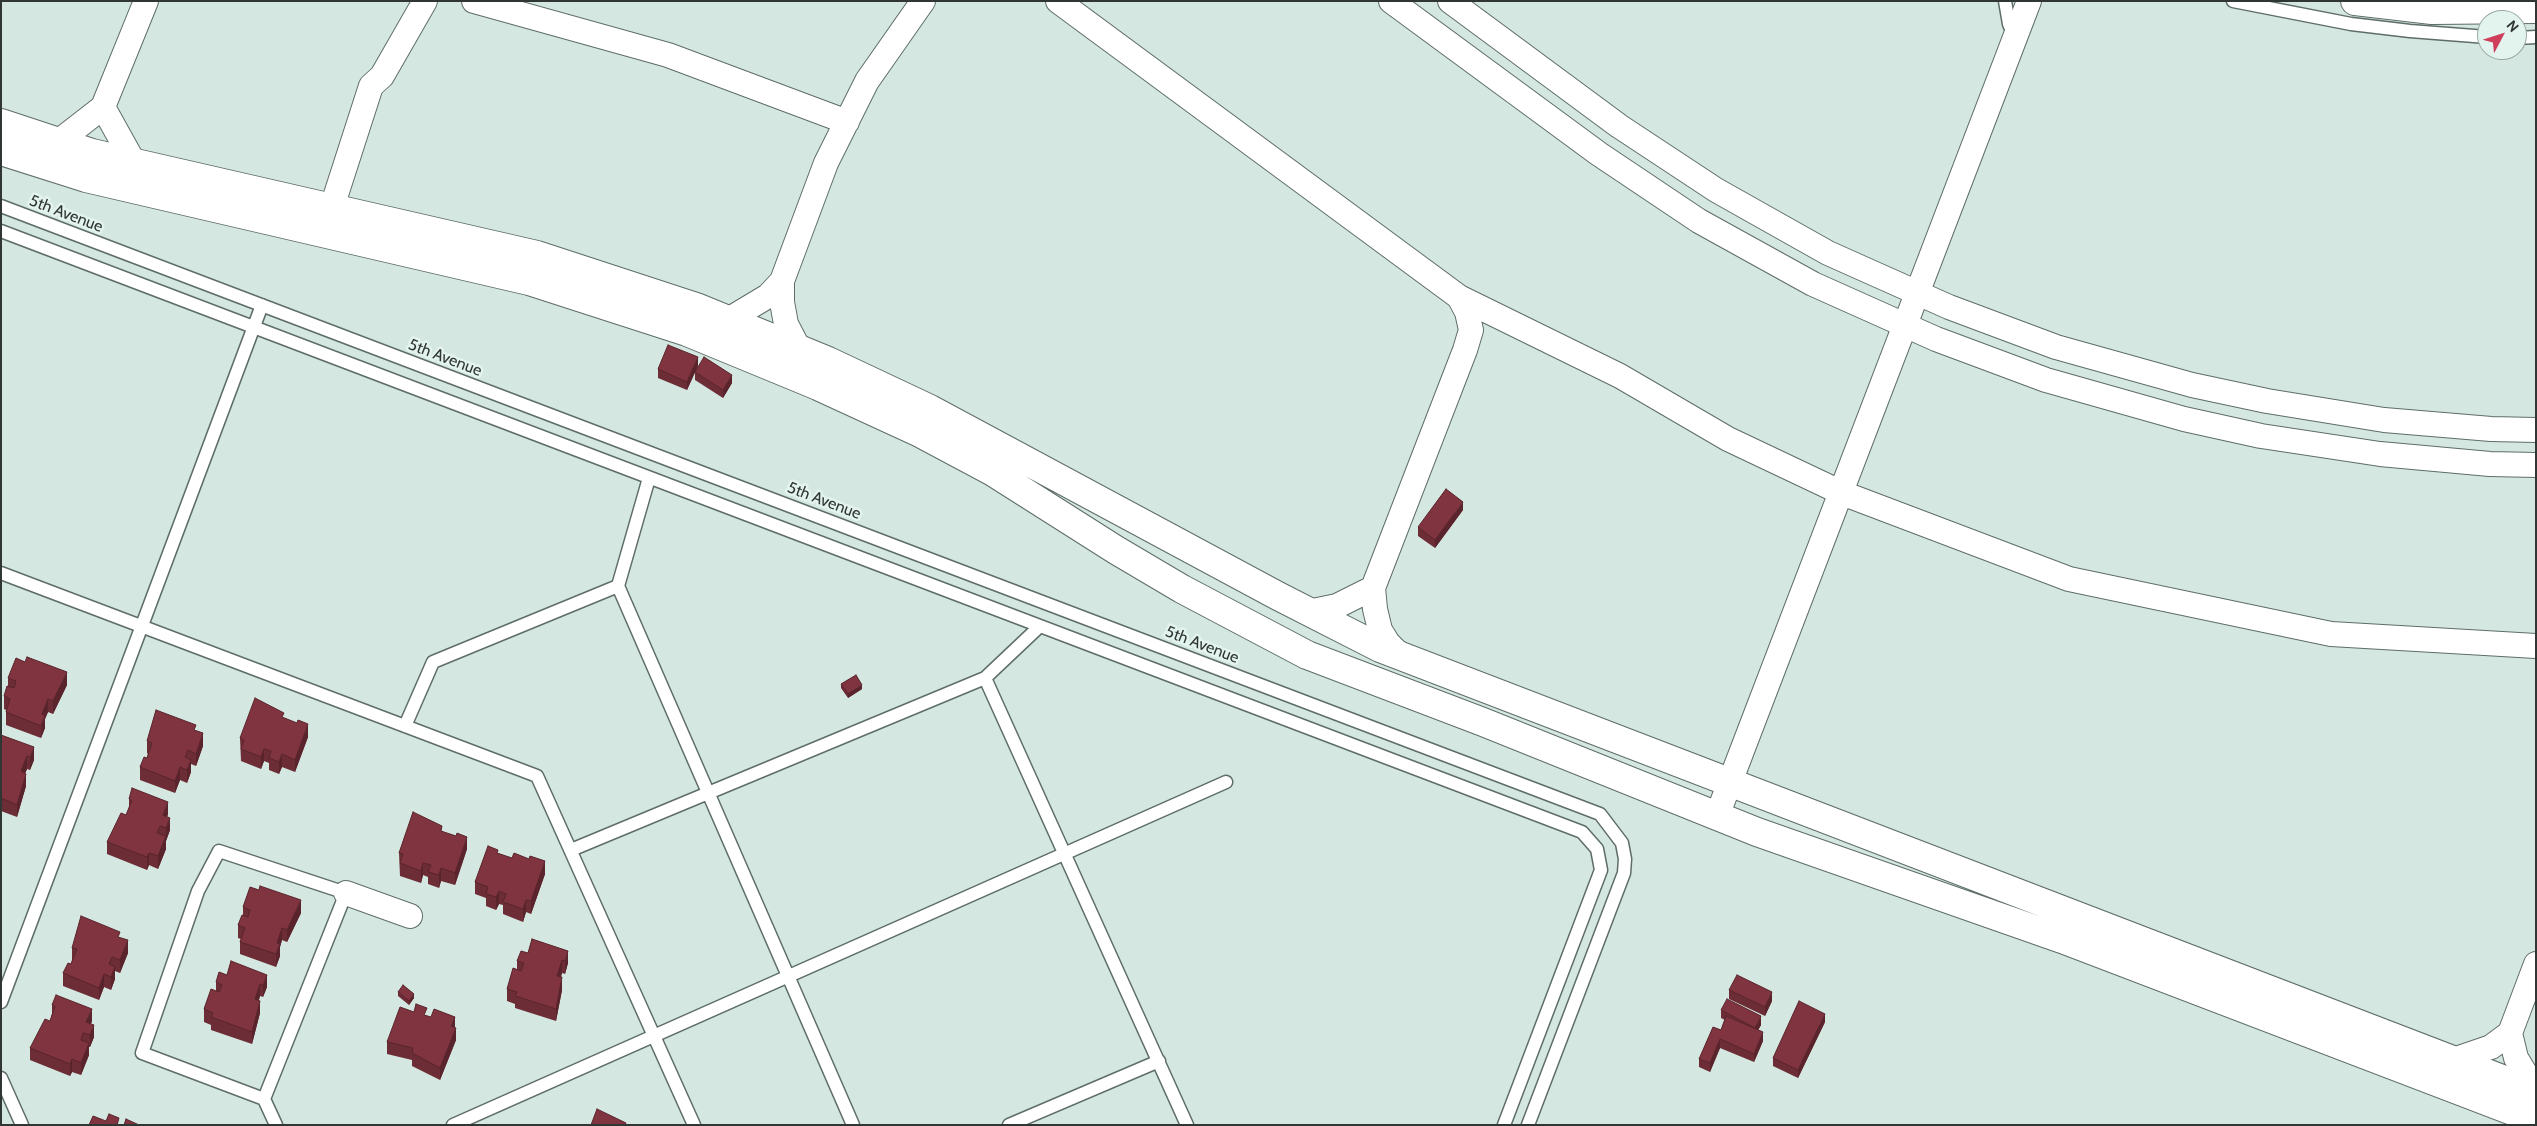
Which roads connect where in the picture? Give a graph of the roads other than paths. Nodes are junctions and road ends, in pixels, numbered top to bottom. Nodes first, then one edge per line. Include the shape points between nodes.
1 (146, 1) edge
2 (425, 1) edge
3 (474, 1) edge
4 (923, 1) edge
5 (1058, 1) edge
6 (1391, 1) edge
7 (1450, 1) edge
8 (2005, 1) edge
9 (2233, 1) edge
10 (2355, 1) edge
11 (2030, 2) edge
12 (2536, 8) edge
13 (2477, 36) edge
14 (2015, 38) junction
15 (104, 107) junction
16 (846, 122) junction
17 (1, 123) edge
18 (58, 142) junction
19 (1, 151) edge
20 (133, 161) junction
21 (1, 206) edge
22 (332, 207) junction
23 (1, 231) edge
24 (782, 281) junction
25 (1916, 292) junction
26 (1458, 297) junction
27 (262, 305) junction
28 (728, 320) junction
29 (1904, 325) junction
30 (254, 327) junction
31 (799, 349) junction
32 (2536, 430) edge
33 (2536, 465) edge
34 (650, 478) junction
35 (1842, 493) junction
36 (1, 573) edge
37 (618, 586) junction
38 (1373, 588) junction
39 (1308, 612) junction
40 (142, 626) junction
41 (1040, 626) junction
42 (2536, 646) edge
43 (1401, 656) junction
44 (985, 678) junction
45 (405, 726) junction
46 (1226, 782) dead end
47 (1730, 783) junction
48 (708, 793) junction
49 (1717, 816) junction
50 (571, 850) junction
51 (1065, 853) junction
52 (346, 893) junction
53 (410, 916) dead end
54 (2536, 964) edge
55 (788, 976) junction
56 (1, 1002) edge
57 (2510, 1033) junction
58 (654, 1035) junction
59 (2453, 1060) junction
60 (1159, 1062) junction
61 (1, 1078) edge
62 (2536, 1091) edge
63 (264, 1099) junction
64 (2536, 1120) edge
65 (22, 1125) edge
66 (276, 1125) edge
67 (453, 1125) edge
68 (694, 1125) edge
69 (853, 1125) edge
70 (1009, 1125) edge
71 (1188, 1125) edge
72 (1504, 1125) edge
73 (1528, 1125) edge

1 - 15 street
2 - 22 street via 382,76 371,86
3 - 16 street via 668,55
4 - 16 street via 867,81
5 - 26 street
6 - 29 street via 1599,154 1699,221 1813,284
7 - 25 street via 1619,126 1716,190 1828,253
8 - 14 lane
9 - 13 lane via 2351,24
10 - 12 main road via 2432,10
11 - 14 street
14 - 25 street
15 - 18 street
15 - 20 street
16 - 24 street via 826,163
17 - 18 main road
18 - 20 main road
19 - 49 main road via 86,178 529,281 687,332 918,432 993,472 1182,589 1307,655
20 - 22 main road
21 - 27 lane, 5th Avenue
22 - 28 main road via 536,255
23 - 30 lane
24 - 28 street via 768,296
24 - 31 street via 786,324
25 - 29 street
25 - 32 street via 2056,347 2192,386 2267,402 2384,420
26 - 35 street via 1620,376 1728,439
26 - 38 street via 1467,312 1471,330
27 - 30 lane
27 - 73 lane, 5th Avenue via 1600,814 1622,843 1624,873
28 - 31 main road
29 - 33 street via 2046,380 2184,420 2261,436 2380,454
29 - 35 street
30 - 34 lane
30 - 40 lane
31 - 39 main road via 930,409
34 - 37 lane
34 - 41 lane
35 - 42 street via 2069,579 2331,634
35 - 47 street
36 - 40 lane
37 - 45 lane via 434,662
37 - 48 lane
38 - 39 street via 1337,606
38 - 43 street via 1380,630
39 - 43 main road
40 - 45 lane
40 - 56 lane
41 - 44 lane
41 - 72 lane via 1582,832 1597,849 1601,870
43 - 47 main road
44 - 48 lane
44 - 51 lane
45 - 50 lane via 538,776
46 - 51 lane
47 - 49 street
47 - 59 main road
48 - 50 lane
48 - 55 lane
49 - 64 main road via 2062,939
50 - 58 lane
51 - 55 lane
51 - 60 lane
52 - 53 street
52 - 63 lane
52 - 63 lane via 220,851 198,891 142,1053
54 - 57 street
55 - 58 lane
55 - 69 lane
57 - 59 street via 2491,1047
57 - 62 street via 2516,1058
58 - 67 lane
58 - 68 lane
59 - 62 main road
60 - 70 lane
60 - 71 lane
61 - 65 lane
63 - 66 lane

